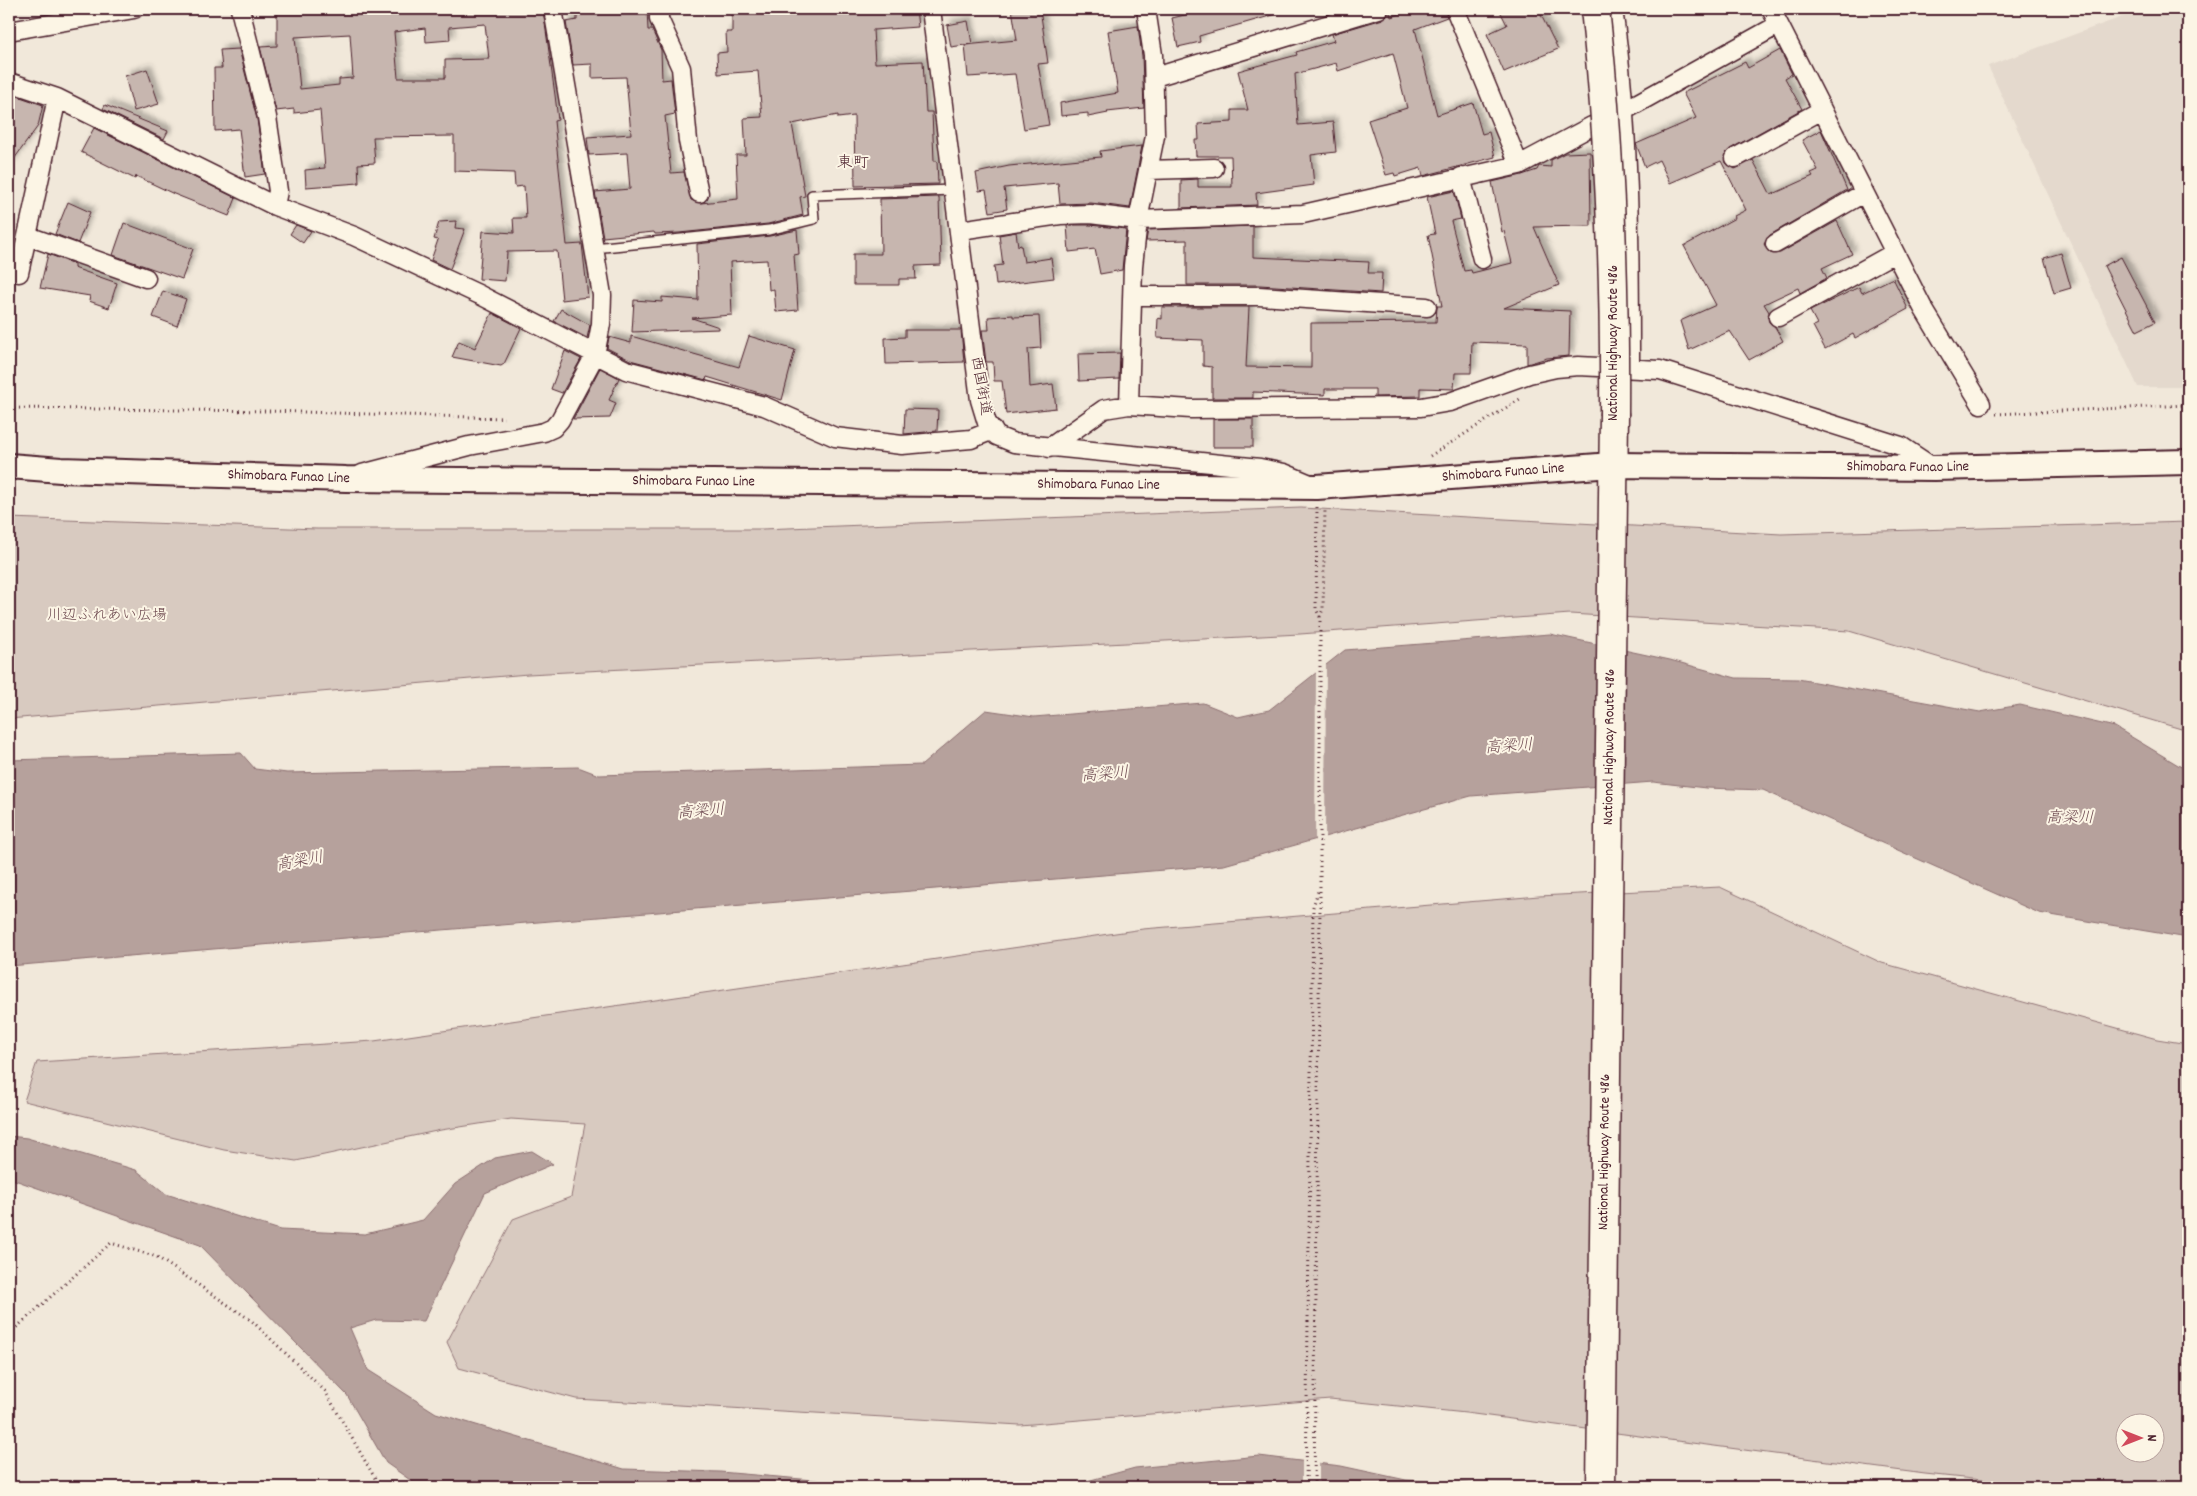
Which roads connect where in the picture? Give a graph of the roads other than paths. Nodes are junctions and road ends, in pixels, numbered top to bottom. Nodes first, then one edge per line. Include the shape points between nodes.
1 (134, 9) edge
2 (240, 9) edge
3 (553, 9) edge
4 (658, 9) edge
5 (931, 9) edge
6 (1146, 9) edge
7 (1379, 9) edge
8 (1455, 9) edge
9 (1595, 9) edge
10 (1613, 9) edge
11 (104, 11) edge
12 (1774, 17) edge
13 (9, 32) edge
14 (1155, 77) junction
15 (9, 82) edge
16 (57, 98) junction
17 (1822, 110) junction
18 (1621, 112) junction
19 (1592, 126) dead end
20 (1735, 158) dead end
21 (1519, 165) junction
22 (1214, 168) dead end
23 (1148, 170) junction
24 (1461, 177) junction
25 (953, 190) junction
26 (699, 193) dead end
27 (1864, 193) junction
28 (275, 206) junction
29 (1138, 220) junction
30 (960, 230) junction
31 (28, 236) junction
32 (1775, 244) dead end
33 (594, 248) junction
34 (1894, 253) junction
35 (1482, 259) dead end
36 (9, 271) edge
37 (146, 278) dead end
38 (1132, 296) junction
39 (1428, 307) dead end
40 (1778, 317) dead end
41 (595, 355) junction
42 (1630, 368) junction
43 (1981, 404) road end
44 (1129, 405) junction
45 (992, 430) junction
46 (1049, 448) junction
47 (2188, 462) edge
48 (1612, 465) junction
49 (9, 466) edge
50 (1934, 468) junction
51 (346, 479) junction
52 (1320, 500) junction
53 (1601, 1487) edge

1 - 11 street
2 - 28 street via 267,117 278,191
3 - 33 street
4 - 26 street via 659,19 681,68 688,141
5 - 25 street, 西国街道
6 - 14 street
7 - 14 street
8 - 21 street
9 - 48 highway, National Highway Route 486, bridge via 1604,85 1614,250
10 - 18 street
11 - 13 street
12 - 17 street
12 - 18 street
14 - 23 street via 1155,136
15 - 16 street
16 - 28 street
16 - 31 street
17 - 20 street
17 - 27 street
18 - 42 street via 1629,188
19 - 21 street
21 - 24 street
22 - 23 street
23 - 29 street
24 - 29 street via 1303,214
24 - 35 street
25 - 30 street, 西国街道
25 - 33 lane via 812,195 814,219 799,224
27 - 32 street
27 - 34 street
28 - 41 street via 354,236 480,295
29 - 30 street via 1090,214 1060,215
29 - 38 street
30 - 45 street, 西国街道 via 980,400
31 - 36 street via 19,273
31 - 37 street
33 - 41 street via 602,295
34 - 40 street
34 - 43 street
38 - 39 street via 1259,296
38 - 44 street
41 - 45 street via 626,370 764,406 835,438 902,445 971,439
41 - 51 street via 553,428 415,458
42 - 44 street via 1556,368 1529,374 1450,402 1420,406 1191,409
42 - 50 street via 1660,370 1901,446
44 - 46 street via 1104,409
45 - 46 street, 西国街道 via 997,436 1014,443
46 - 52 street, 西国街道 via 1260,468 1284,473
47 - 50 main road, Shimobara Funao Line
48 - 50 main road, Shimobara Funao Line
48 - 52 main road, Shimobara Funao Line
48 - 53 highway, National Highway Route 486
49 - 51 main road, Shimobara Funao Line
51 - 52 main road, Shimobara Funao Line

